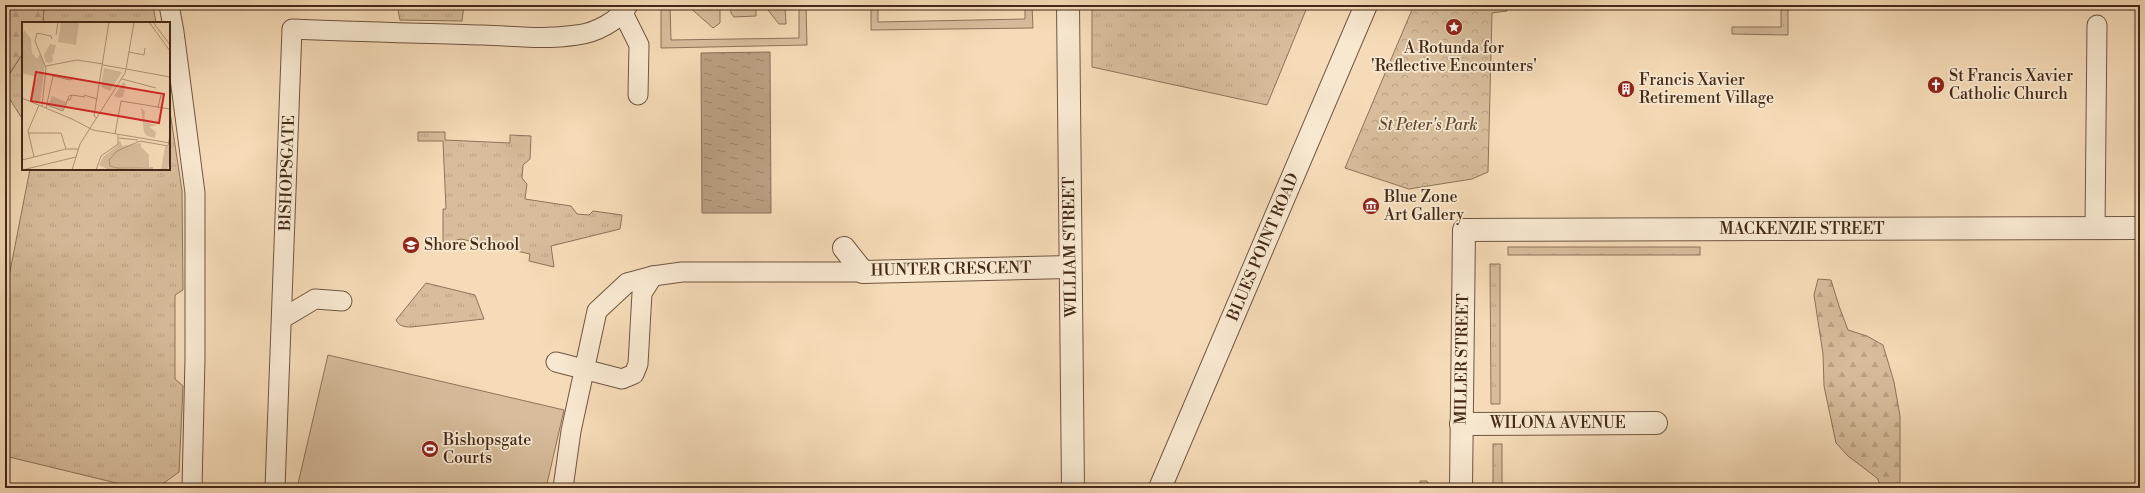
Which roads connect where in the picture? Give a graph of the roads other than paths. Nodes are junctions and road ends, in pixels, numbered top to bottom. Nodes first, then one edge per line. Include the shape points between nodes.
1 (169, 5) edge
2 (1068, 5) edge
3 (1366, 5) edge
4 (625, 9) edge
5 (2097, 25) dead end
6 (638, 95) dead end
7 (2095, 228) junction
8 (2140, 228) edge
9 (1464, 230) joint
10 (844, 248) dead end
11 (1070, 267) junction
12 (863, 272) junction
13 (653, 276) junction
14 (342, 301) dead end
15 (283, 318) junction
16 (556, 362) dead end
17 (584, 370) junction
18 (1656, 423) dead end
19 (1460, 424) junction
20 (192, 488) edge
21 (275, 488) edge
22 (563, 488) edge
23 (1073, 488) edge
24 (1160, 488) edge
25 (1461, 488) edge

1 - 20 lane via 194,193 195,358
2 - 11 street, WILLIAM STREET
3 - 24 street, BLUES POINT ROAD
4 - 6 lane via 639,45
4 - 15 lane, BISHOPSGATE via 604,26 579,35 534,39 292,29
5 - 7 lane
7 - 8 street, MACKENZIE STREET
7 - 9 street, MACKENZIE STREET
9 - 19 street, MILLER STREET
10 - 12 street, HUNTER CRESCENT
11 - 12 street, HUNTER CRESCENT
11 - 23 street, WILLIAM STREET
12 - 13 lane via 682,272
13 - 17 lane via 627,283 597,311
13 - 17 lane via 642,293 638,364 634,374 622,379
14 - 15 lane via 315,299
15 - 21 lane, BISHOPSGATE
16 - 17 lane
17 - 22 lane via 571,431
18 - 19 street, WILONA AVENUE
19 - 25 street, MILLER STREET

